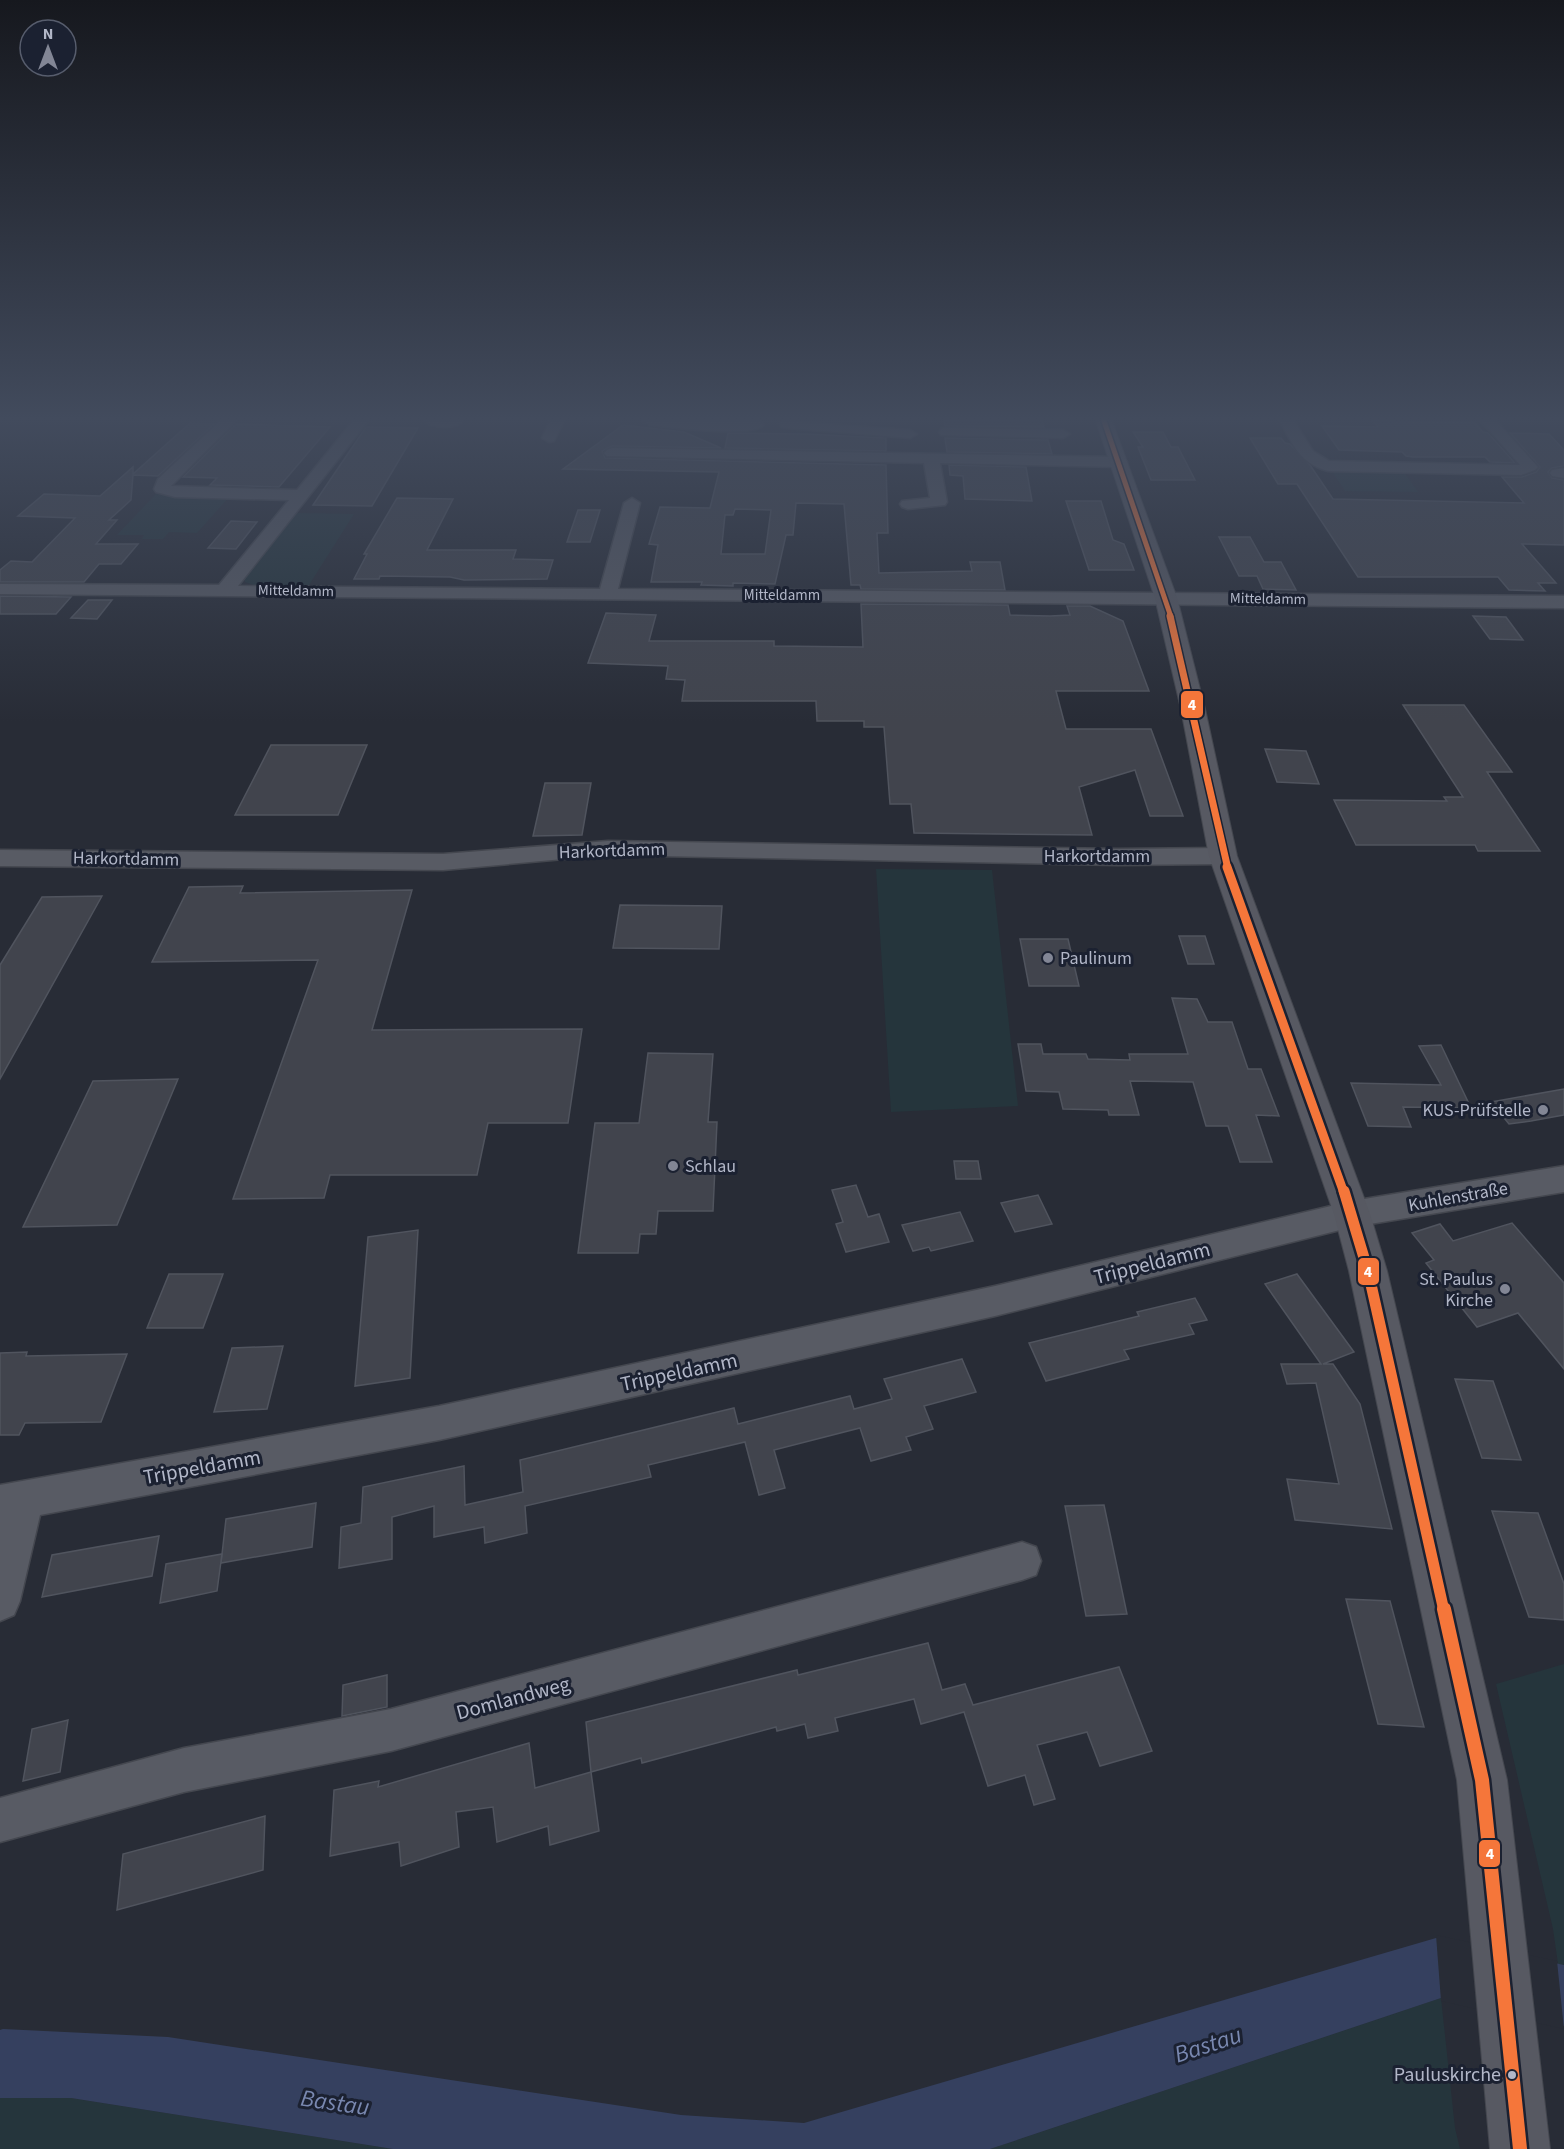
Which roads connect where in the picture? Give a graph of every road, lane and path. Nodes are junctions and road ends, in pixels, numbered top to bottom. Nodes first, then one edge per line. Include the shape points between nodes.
1 (279, 521) edge
2 (627, 521) edge
3 (1139, 521) edge
4 (0, 589) edge
5 (225, 590) junction
6 (608, 594) junction
7 (1166, 598) junction
8 (1564, 602) edge
9 (1223, 856) junction
10 (0, 858) edge
11 (1564, 1179) edge
12 (1352, 1214) junction
13 (12, 1502) edge
14 (1022, 1561) dead end
15 (0, 1601) edge
16 (0, 1820) edge
17 (1520, 2149) edge

1 - 5 street
2 - 6 street
3 - 7 street
4 - 5 street, Mitteldamm
5 - 6 street, Mitteldamm
6 - 7 street, Mitteldamm
7 - 8 street, Mitteldamm
7 - 9 street
9 - 10 street, Harkortdamm via 608,848 443,862
9 - 12 street
11 - 12 street, Kuhlenstraße
12 - 13 street, Trippeldamm via 995,1301 655,1377 439,1423
12 - 17 street via 1482,1780
13 - 15 street
14 - 16 street, Domlandweg via 391,1730 184,1770

